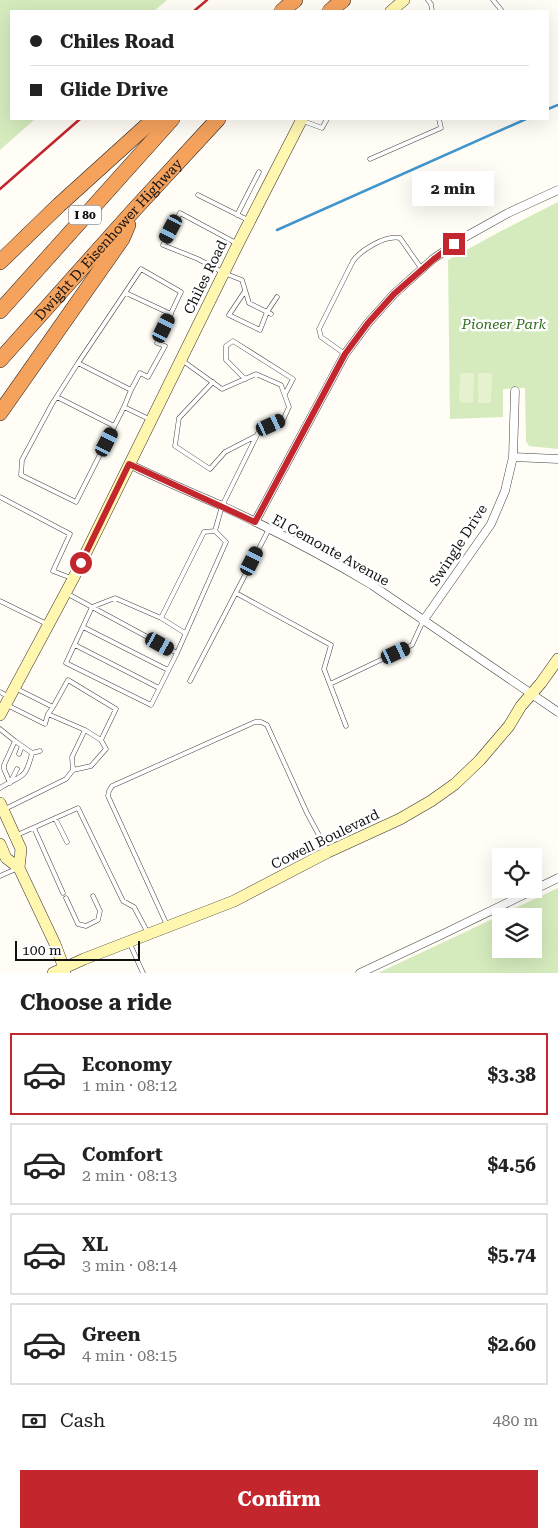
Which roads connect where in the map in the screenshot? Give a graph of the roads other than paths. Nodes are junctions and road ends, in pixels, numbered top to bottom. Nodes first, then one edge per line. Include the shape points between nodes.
1 (295, 0) edge
2 (343, 0) edge
3 (404, 0) edge
4 (492, 0) edge
5 (283, 10) edge
6 (331, 10) edge
7 (392, 10) edge
8 (501, 10) edge
9 (153, 120) edge
10 (171, 120) edge
11 (217, 120) edge
12 (301, 120) edge
13 (326, 120) edge
14 (439, 120) edge
15 (370, 160) dead end
16 (259, 172) dead end
17 (558, 190) edge
18 (198, 195) dead end
19 (134, 210) junction
20 (237, 215) junction
21 (250, 221) junction
22 (238, 244) junction
23 (0, 262) edge
24 (422, 269) junction
25 (224, 273) junction
26 (245, 291) junction
27 (126, 293) junction
28 (277, 297) dead end
29 (0, 311) edge
30 (269, 313) junction
31 (171, 314) junction
32 (345, 354) junction
33 (181, 359) junction
34 (0, 360) edge
35 (78, 363) junction
36 (245, 379) junction
37 (213, 382) junction
38 (132, 390) junction
39 (514, 391) dead end
40 (285, 394) junction
41 (56, 397) junction
42 (124, 407) junction
43 (0, 413) edge
44 (151, 420) junction
45 (114, 426) junction
46 (257, 436) junction
47 (512, 457) junction
48 (558, 459) edge
49 (129, 464) junction
50 (0, 497) edge
51 (222, 506) junction
52 (255, 522) junction
53 (269, 529) junction
54 (215, 531) junction
55 (73, 580) junction
56 (65, 593) junction
57 (236, 593) junction
58 (0, 600) edge
59 (92, 607) junction
60 (161, 618) junction
61 (423, 621) junction
62 (49, 625) junction
63 (83, 627) junction
64 (185, 633) junction
65 (75, 645) junction
66 (177, 653) junction
67 (558, 659) edge
68 (168, 670) junction
69 (190, 680) dead end
70 (330, 684) junction
71 (159, 688) junction
72 (531, 694) junction
73 (8, 696) edge
74 (53, 707) junction
75 (558, 712) edge
76 (48, 714) junction
77 (0, 716) edge
78 (346, 726) dead end
79 (0, 729) edge
80 (85, 730) junction
81 (101, 740) junction
82 (15, 741) junction
83 (22, 746) junction
84 (40, 751) dead end
85 (32, 753) junction
86 (20, 754) dead end
87 (18, 769) dead end
88 (73, 770) junction
89 (10, 782) junction
90 (0, 788) edge
91 (1, 806) edge
92 (55, 818) junction
93 (34, 828) junction
94 (15, 836) junction
95 (67, 842) dead end
96 (0, 844) edge
97 (328, 852) junction
98 (20, 868) junction
99 (0, 876) edge
100 (558, 878) edge
101 (63, 893) dead end
102 (93, 896) dead end
103 (66, 898) dead end
104 (168, 927) junction
105 (149, 935) junction
106 (129, 942) junction
107 (63, 972) edge
108 (143, 973) edge
109 (360, 973) edge

1 - 5 highway
2 - 6 highway
3 - 7 street
4 - 8 lane
9 - 23 highway
10 - 29 highway, I 80
11 - 19 highway, Dwight D. Eisenhower Highway / I 80
12 - 13 lane via 322,128
12 - 21 street, Chiles Road
14 - 15 lane via 440,128
16 - 20 lane
17 - 24 street via 486,224
18 - 20 lane
19 - 34 highway, Dwight D. Eisenhower Highway / I 80
19 - 43 highway via 122,239
20 - 21 lane
21 - 22 street, Chiles Road
22 - 25 street, Chiles Road
22 - 25 lane via 180,213 163,245
24 - 32 street via 368,323
24 - 32 lane via 396,237 358,254 319,328 321,337
25 - 26 lane via 242,280
25 - 33 street, Chiles Road
26 - 30 lane via 248,303
26 - 30 lane via 229,315 260,330
27 - 31 lane
27 - 31 lane via 142,269 181,292
27 - 35 lane
28 - 30 lane
31 - 38 lane via 157,343 165,346 161,354 148,377 140,373
32 - 52 street
33 - 37 lane
33 - 44 street, Chiles Road
35 - 38 lane
35 - 41 lane
36 - 37 lane via 222,389
36 - 40 lane via 256,374 281,385
36 - 40 lane via 226,360 226,346 233,341 293,379
37 - 46 lane via 179,418 175,446 210,469 225,452
38 - 42 lane
39 - 47 street, Swingle Drive
40 - 46 lane via 289,407 283,420 259,431
41 - 45 lane
41 - 45 lane via 22,460 21,475 76,502
42 - 44 lane
42 - 45 lane
44 - 49 street, Chiles Road
46 - 51 lane
47 - 48 street
47 - 61 street, Swingle Drive via 505,491 490,524
49 - 51 street, El Cemonte Avenue
49 - 55 street, Chiles Road
50 - 55 lane via 70,534 53,570
51 - 52 street, El Cemonte Avenue
51 - 54 lane
52 - 53 street, El Cemonte Avenue
53 - 57 lane
53 - 61 street, El Cemonte Avenue via 346,569
54 - 60 lane via 204,532
54 - 64 lane via 226,542
55 - 56 street, Chiles Road
56 - 59 lane
56 - 62 street, Chiles Road
57 - 69 lane
57 - 70 lane via 331,645 324,669
58 - 62 lane
59 - 60 lane via 115,598
59 - 63 lane
59 - 66 lane
60 - 64 lane
61 - 70 lane via 412,645
61 - 72 street, El Cemonte Avenue
62 - 73 street, Chiles Road
63 - 65 lane
63 - 68 lane
64 - 66 lane
65 - 71 lane
65 - 71 lane via 66,663 151,705
66 - 68 lane
67 - 72 street, Cowell Boulevard
68 - 71 lane
70 - 78 lane
72 - 75 street, El Cemonte Avenue
72 - 97 street, Cowell Boulevard via 509,726 455,784 400,819
73 - 74 lane
73 - 76 lane via 45,724
73 - 77 street, Chiles Road
74 - 76 lane
74 - 81 lane via 68,680 116,709
76 - 80 lane
79 - 82 lane
80 - 81 lane
80 - 88 lane via 72,757
81 - 88 lane via 106,749 91,766
82 - 83 lane
82 - 89 lane via 4,765
83 - 85 lane
83 - 86 lane
84 - 85 lane
85 - 89 lane via 22,777
87 - 89 lane
88 - 91 lane via 66,779
89 - 90 lane
91 - 94 street
92 - 93 lane
92 - 95 lane
92 - 105 lane via 78,808 123,901 134,907
93 - 94 lane
93 - 101 lane
94 - 98 street via 21,849
96 - 98 street via 6,858
97 - 104 street, Cowell Boulevard via 234,901
97 - 104 lane via 267,725 261,722 112,786 108,796
98 - 99 lane
98 - 107 street via 55,944
100 - 109 street
102 - 103 lane via 100,911 98,920 86,926 78,924
104 - 105 street, Cowell Boulevard
105 - 106 street, Cowell Boulevard
106 - 107 street, Cowell Boulevard
106 - 108 lane

